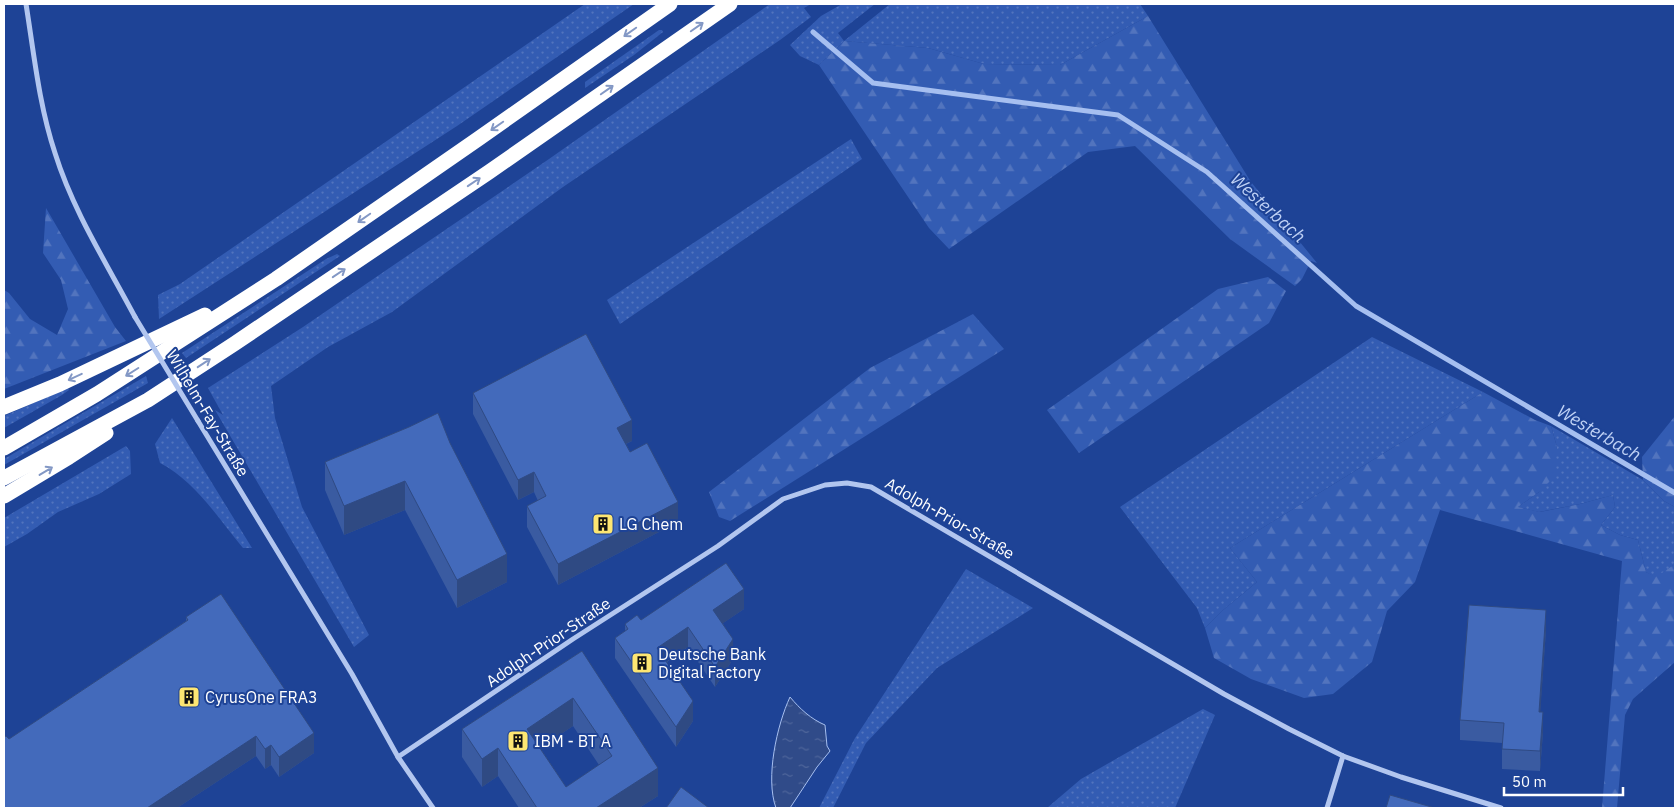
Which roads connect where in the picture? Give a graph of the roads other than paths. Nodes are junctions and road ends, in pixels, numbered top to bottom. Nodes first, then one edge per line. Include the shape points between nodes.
1 (26, 4) edge
2 (670, 4) edge
3 (730, 4) edge
4 (276, 279) junction
5 (148, 400) junction
6 (4, 407) edge
7 (4, 448) edge
8 (4, 478) edge
9 (4, 496) edge
10 (1343, 756) junction
11 (398, 758) junction
12 (433, 808) edge
13 (1326, 808) edge
14 (1501, 808) edge

1 - 11 street, Wilhelm-Fay-Straße, bridge via 39,87 55,153 90,234 136,317 352,674
2 -> 4 highway
5 -> 3 highway via 489,172
4 -> 6 highway via 173,332
4 -> 7 highway via 97,394
5 - 8 highway
9 -> 5 highway via 93,442
10 - 11 street, Adolph-Prior-Straße via 1224,694 871,487 847,482 825,485 783,499 718,546 573,639
10 - 13 street
10 - 14 street, Adolph-Prior-Straße
11 - 12 street, Wilhelm-Fay-Straße

